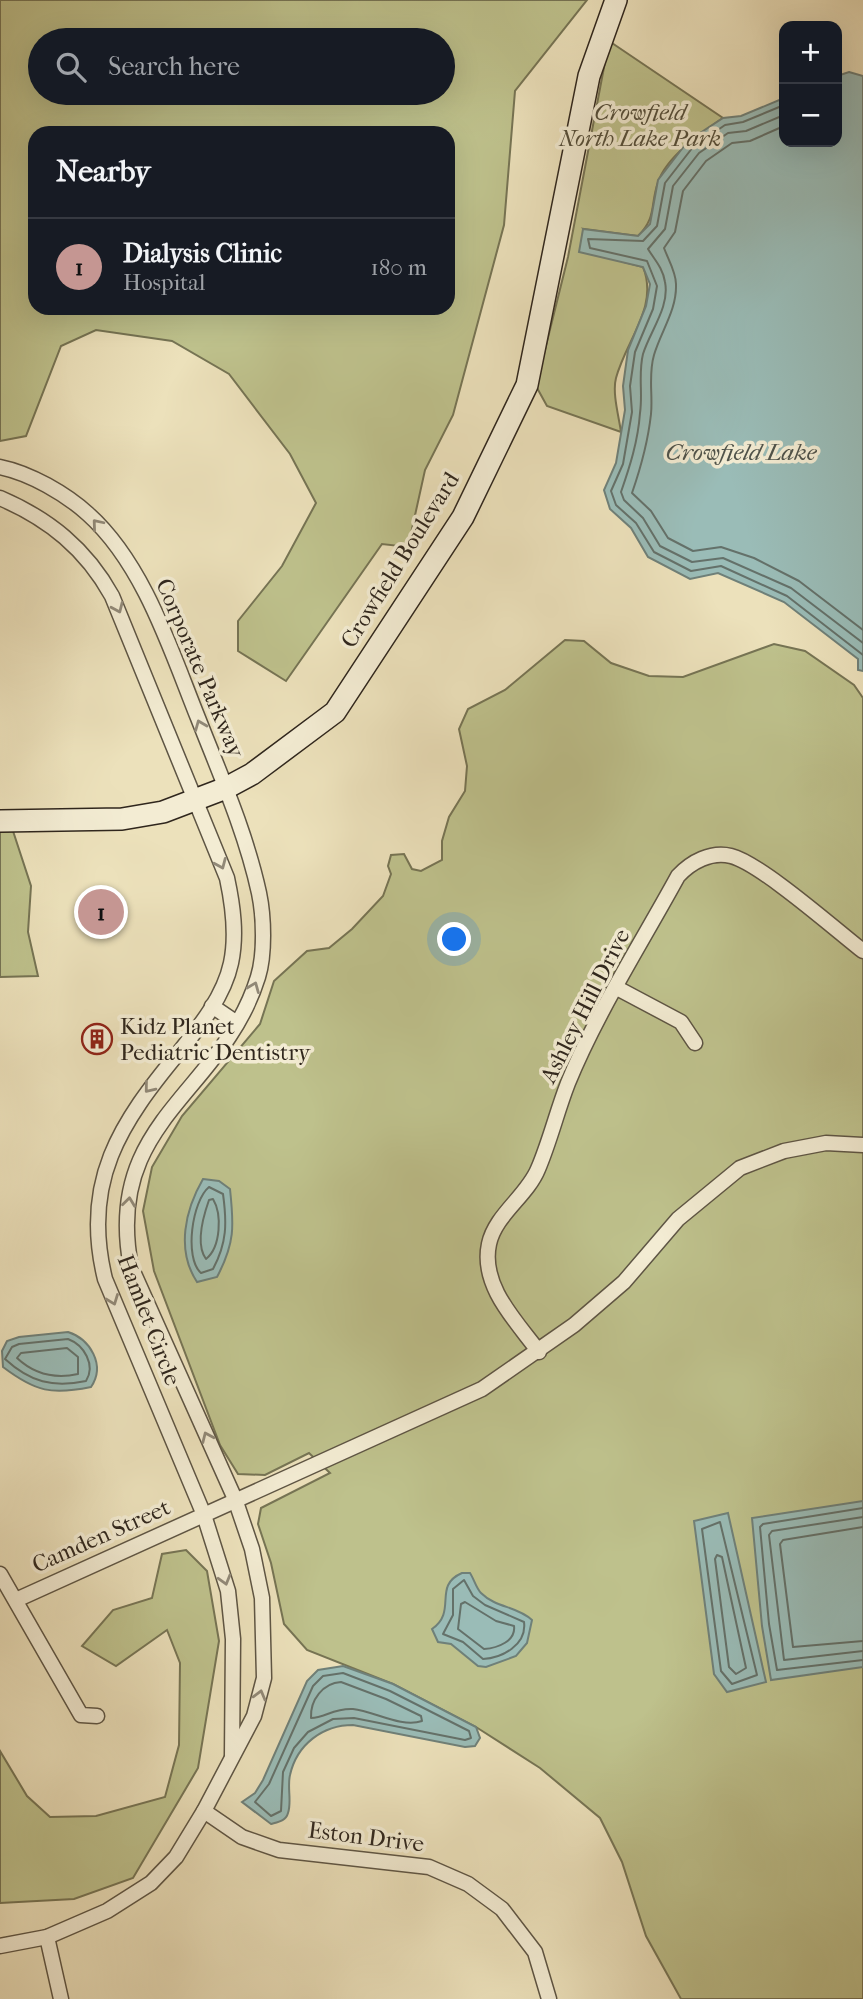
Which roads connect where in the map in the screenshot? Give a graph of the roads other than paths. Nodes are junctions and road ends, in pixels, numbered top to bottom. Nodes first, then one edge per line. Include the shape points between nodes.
1 (616, 0) edge
2 (0, 467) edge
3 (0, 498) edge
4 (226, 788) junction
5 (194, 801) junction
6 (0, 821) edge
7 (863, 951) edge
8 (617, 988) junction
9 (212, 1006) junction
10 (237, 1023) junction
11 (695, 1043) dead end
12 (863, 1145) edge
13 (539, 1352) junction
14 (235, 1499) junction
15 (204, 1515) junction
16 (0, 1574) edge
17 (16, 1600) junction
18 (97, 1716) dead end
19 (232, 1756) junction
20 (204, 1811) junction
21 (47, 1937) junction
22 (0, 1946) edge
23 (61, 1999) edge
24 (549, 1999) edge

1 - 4 main road, Crowfield Boulevard via 589,76 527,385 463,517 335,712 294,745
4 -> 2 street, Corporate Parkway via 142,586 128,565 89,515 51,489
3 -> 5 street via 54,527 96,566 131,637
4 - 5 main road, Crowfield Boulevard
10 -> 4 street, Hamlet Circle via 258,975 261,919 259,894
5 - 6 main road, Crowfield Boulevard via 122,819
5 -> 9 street, Hamlet Circle via 227,878 233,907 231,965
7 - 8 street, Ashley Hill Drive via 770,879 732,856 711,856 690,863 678,876
8 - 11 street via 681,1022
8 - 13 street, Ashley Hill Drive via 569,1082 538,1171 489,1244 489,1268 498,1296
9 - 10 street
9 -> 15 street, Hamlet Circle via 124,1124 106,1163 97,1218 105,1279
14 -> 10 street, Hamlet Circle via 131,1267 126,1242 131,1187 145,1146
12 - 13 street via 805,1147 740,1168 678,1219 624,1282
13 - 14 street via 482,1390 433,1414
14 - 15 street
19 -> 14 street, Hamlet Circle via 254,1716 264,1678 265,1640 258,1571
15 - 17 street, Camden Street
15 -> 19 street, Hamlet Circle via 233,1616
16 - 17 street
17 - 18 street via 81,1715
19 - 20 street, Hamlet Circle
20 - 21 street, Hamlet Circle via 176,1857 151,1883 107,1912
20 - 24 street, Eston Drive via 243,1837 279,1850 429,1867 468,1884 502,1909 535,1952
21 - 22 street, Hamlet Circle
21 - 23 street

